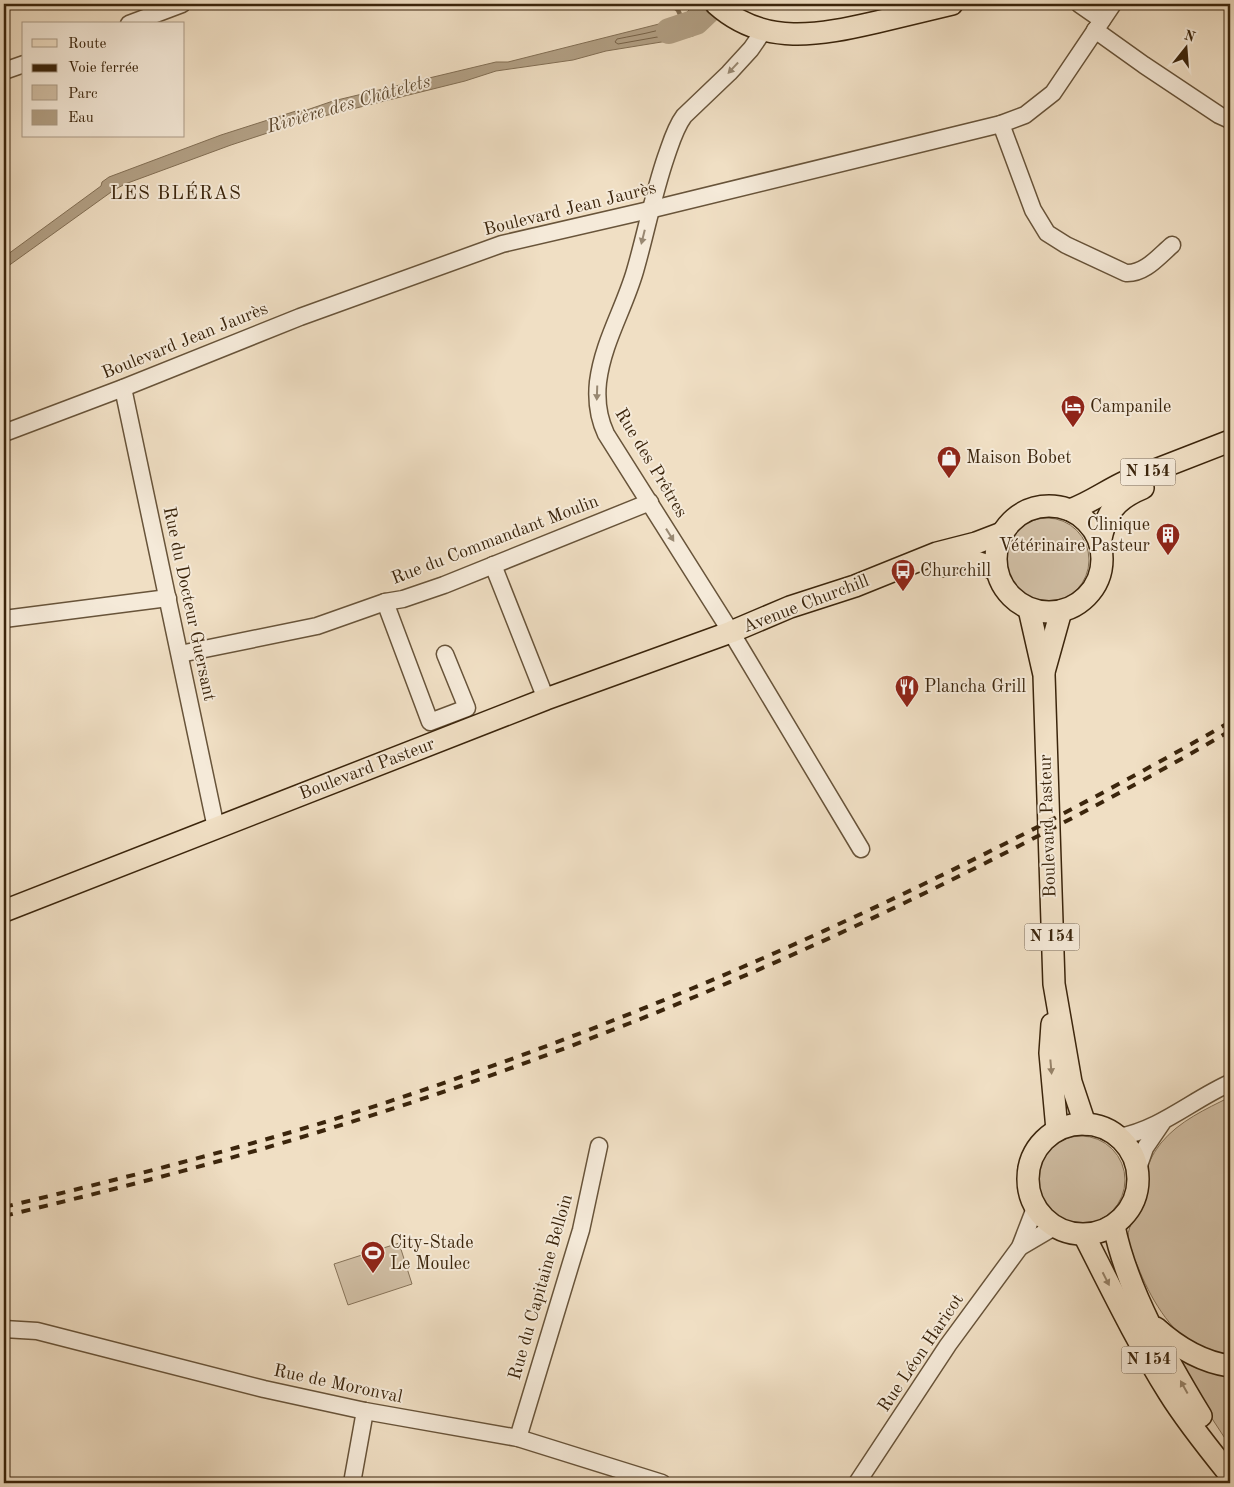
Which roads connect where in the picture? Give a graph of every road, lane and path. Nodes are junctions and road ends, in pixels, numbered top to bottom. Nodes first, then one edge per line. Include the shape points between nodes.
1 (182, 4) edge
2 (952, 4) edge
3 (1079, 4) edge
4 (1113, 4) edge
5 (721, 8) edge
6 (134, 22) edge
7 (1099, 26) junction
8 (764, 30) junction
9 (22, 65) edge
10 (4, 71) edge
11 (1230, 120) edge
12 (1001, 124) junction
13 (650, 210) junction
14 (1172, 245) dead end
15 (123, 388) junction
16 (4, 433) edge
17 (1230, 441) edge
18 (1230, 456) edge
19 (650, 502) junction
20 (1070, 510) junction
21 (1002, 533) junction
22 (1100, 543) junction
23 (494, 565) junction
24 (996, 570) junction
25 (168, 598) junction
26 (385, 602) junction
27 (1029, 609) junction
28 (1061, 611) junction
29 (4, 619) edge
30 (731, 632) junction
31 (180, 654) junction
32 (445, 654) dead end
33 (1044, 675) junction
34 (546, 699) junction
35 (216, 828) junction
36 (861, 849) dead end
37 (4, 911) edge
38 (1054, 984) junction
39 (1230, 1083) edge
40 (1165, 1120) junction
41 (1085, 1124) junction
42 (1057, 1130) junction
43 (1119, 1137) junction
44 (599, 1146) dead end
45 (1138, 1168) junction
46 (1035, 1208) junction
47 (1114, 1226) junction
48 (1054, 1227) junction
49 (1084, 1235) junction
50 (1020, 1247) junction
51 (1145, 1313) junction
52 (4, 1329) edge
53 (1230, 1366) edge
54 (365, 1412) junction
55 (518, 1438) junction
56 (1230, 1457) edge
57 (1230, 1475) edge
58 (352, 1483) edge
59 (662, 1483) edge
60 (857, 1483) edge

1 - 6 street
2 - 8 main road via 840,30 796,34
3 - 7 street
4 - 7 street, Boulevard Jean Jaurès
5 - 8 main road via 744,23
7 - 11 street via 1144,65
7 - 12 street, Boulevard Jean Jaurès via 1053,93 1024,115
8 -> 13 street, Rue des Prêtres via 734,67 678,124
9 - 10 street
12 - 13 street, Boulevard Jean Jaurès
12 - 14 street via 1033,210 1054,238 1126,273 1150,265
13 - 15 street, Boulevard Jean Jaurès via 502,244 300,317
13 -> 19 street, Rue des Prêtres via 635,272 611,330 600,370 597,404 606,434
15 - 16 street, Boulevard Jean Jaurès
15 - 25 street, Rue du Docteur Guersant
17 - 20 main road, N 154 via 1113,487
18 - 22 main road, N 154 via 1120,499 1109,514
19 - 23 street, Rue du Commandant Moulin
19 -> 30 street, Rue des Prêtres
20 - 21 main road via 1051,506 1032,509 1015,518
20 - 22 main road via 1088,524
21 - 24 main road via 996,551
21 - 30 main road, Avenue Churchill via 937,553
22 - 28 main road via 1101,569 1095,586 1084,599
23 - 26 street, Rue du Commandant Moulin via 403,599
23 - 34 street
24 - 27 main road via 1008,593
24 - 30 main road, Avenue Churchill via 976,561 958,560 826,609
25 - 29 street
25 - 31 street, Rue du Docteur Guersant
26 - 31 street, Rue du Commandant Moulin via 317,626
26 - 32 street via 430,722 467,708
27 - 28 main road
27 - 33 main road, N 154
28 - 33 main road, N 154
30 - 34 main road, Boulevard Pasteur
30 - 36 street, Rue des Prêtres
31 - 35 street, Rue du Docteur Guersant
33 - 38 main road, Boulevard Pasteur / N 154
34 - 35 main road, Boulevard Pasteur
35 - 37 main road, Boulevard Pasteur
38 - 41 main road, Boulevard Pasteur / N 154 via 1070,1082
38 -> 42 main road, N 154 via 1050,1053
39 - 40 street
40 - 43 street via 1148,1130
40 - 45 street via 1146,1148
41 - 42 main road
41 - 43 main road via 1103,1128
42 - 46 main road via 1042,1141 1032,1156 1028,1191
43 - 45 main road via 1131,1151
44 - 55 street, Rue du Capitaine Belloin via 581,1230
45 - 47 main road via 1135,1201
46 - 48 main road
46 - 50 street, Rue Léon Haricot
47 - 49 main road
47 - 51 main road, N 154 via 1118,1249
48 - 49 main road
48 - 50 street, Rue Léon Haricot
49 -> 57 main road, N 154 via 1126,1319 1170,1394
50 - 60 street, Rue Léon Haricot via 948,1345
51 - 53 main road via 1164,1335 1186,1350 1203,1359
56 -> 51 main road, N 154 via 1190,1399
52 - 54 street, Rue de Moronval via 37,1331
54 - 55 street, Rue de Moronval
54 - 58 street
55 - 59 street, Rue de Moronval

